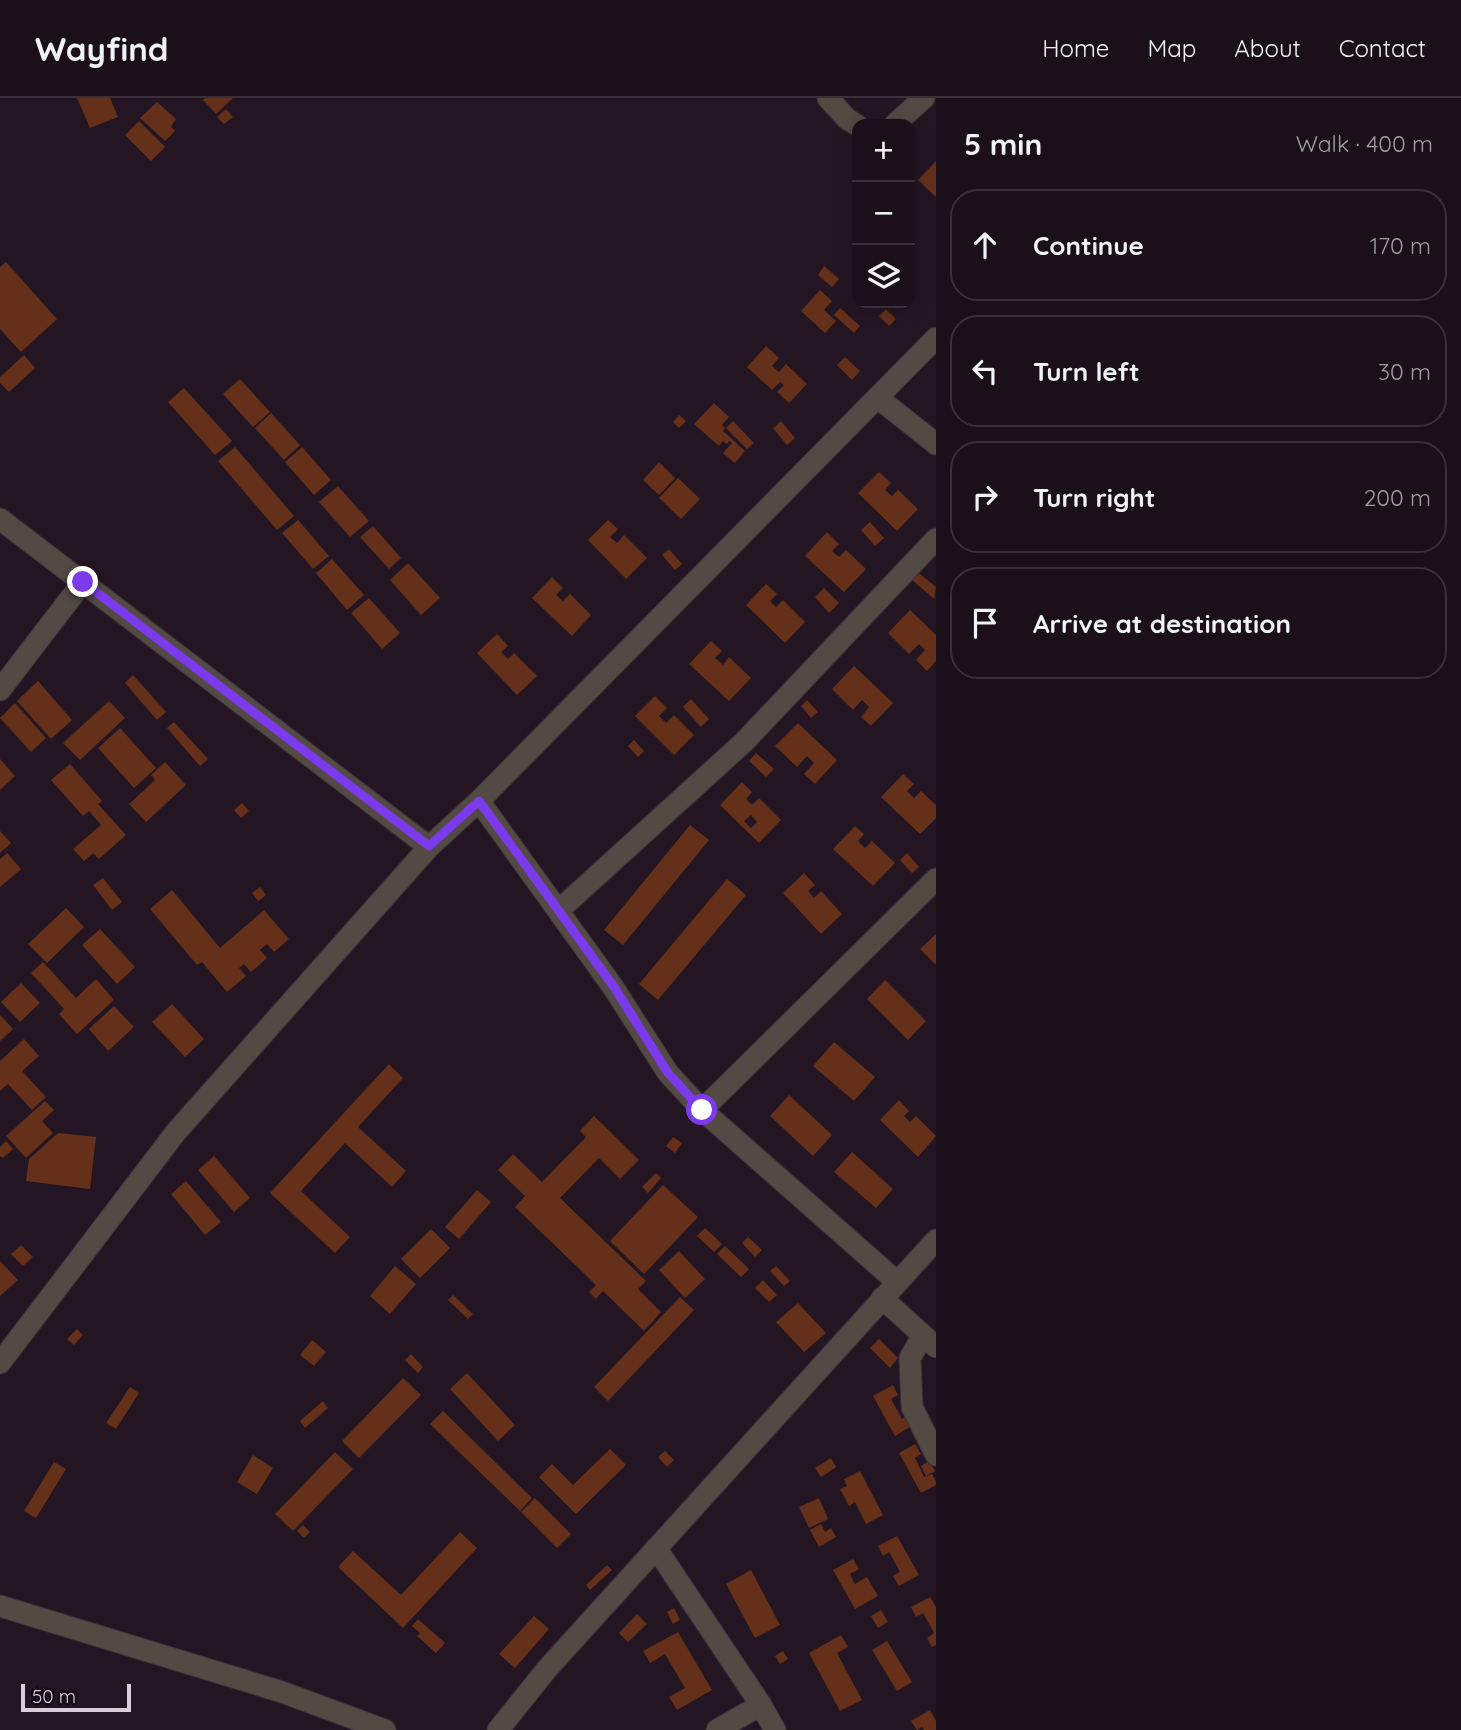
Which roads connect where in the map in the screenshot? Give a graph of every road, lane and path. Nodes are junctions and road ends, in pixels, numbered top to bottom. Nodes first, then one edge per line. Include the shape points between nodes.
1 (828, 98) edge
2 (924, 98) edge
3 (901, 119) edge
4 (852, 122) edge
5 (936, 338) edge
6 (878, 398) junction
7 (936, 444) edge
8 (0, 519) edge
9 (936, 539) edge
10 (83, 582) junction
11 (0, 690) edge
12 (479, 801) junction
13 (429, 846) junction
14 (936, 880) edge
15 (558, 911) junction
16 (702, 1110) junction
17 (936, 1240) edge
18 (897, 1282) junction
19 (882, 1298) junction
20 (932, 1342) edge
21 (0, 1363) edge
22 (936, 1455) edge
23 (656, 1548) junction
24 (0, 1606) edge
25 (761, 1705) junction
26 (385, 1730) edge
27 (498, 1730) edge
28 (717, 1730) edge
29 (775, 1730) edge

1 - 4 street
2 - 3 street
5 - 6 street
6 - 7 street
6 - 12 street
8 - 10 street
9 - 15 street via 744,742
10 - 11 street
10 - 13 street
12 - 13 street
12 - 15 street
13 - 21 street via 176,1132
14 - 16 street
15 - 16 street via 614,987 668,1073
16 - 18 street
17 - 18 street
18 - 19 street
19 - 20 street
19 - 23 street
20 - 22 street via 910,1358 912,1407
23 - 25 street
23 - 27 street
24 - 26 street via 282,1692
25 - 28 street
25 - 29 street

